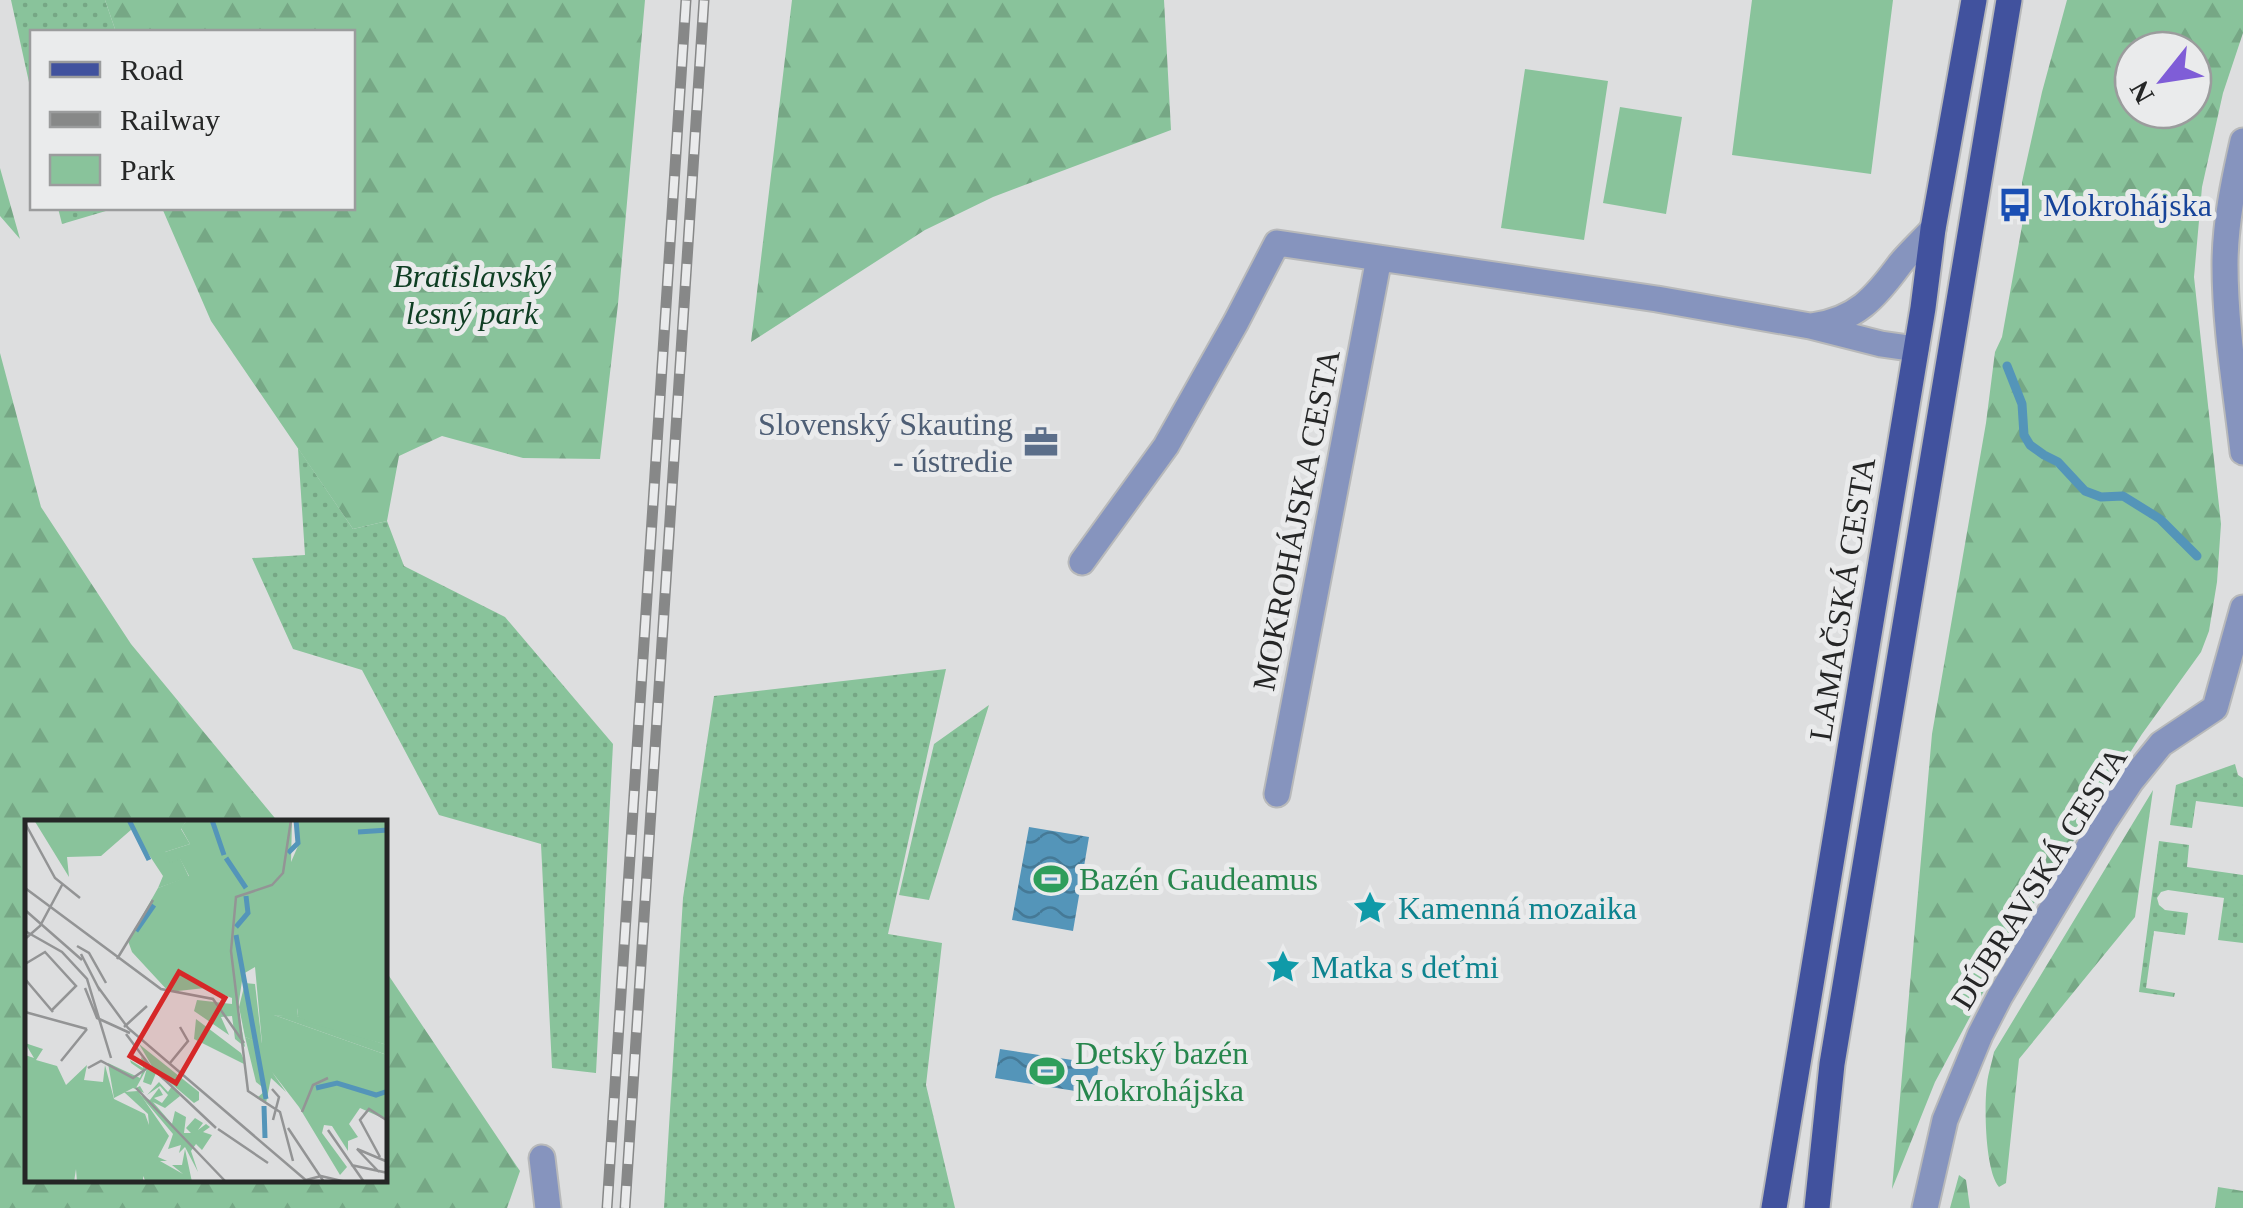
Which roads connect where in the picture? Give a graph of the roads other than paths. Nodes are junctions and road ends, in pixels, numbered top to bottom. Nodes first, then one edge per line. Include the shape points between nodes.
1 (1974, 0) edge
2 (2009, 0) edge
3 (2243, 141) edge
4 (1932, 229) junction
5 (1378, 258) junction
6 (1810, 326) junction
7 (1954, 335) junction
8 (1916, 349) junction
9 (2243, 452) edge
10 (1082, 562) dead end
11 (2243, 608) edge
12 (1278, 794) dead end
13 (542, 1158) dead end
14 (548, 1208) edge
15 (1774, 1208) edge
16 (1816, 1208) edge
17 (1925, 1208) edge

1 - 4 main road, LAMAČSKÁ CESTA
2 - 7 main road, LAMAČSKÁ CESTA
3 - 9 street via 2225,263
4 - 6 street via 1866,304 1840,320
4 - 8 main road, LAMAČSKÁ CESTA
5 - 6 street
5 - 10 street via 1277,244 1166,446
5 - 12 street, MOKROHÁJSKA CESTA
6 - 8 street
7 - 8 main road via 1943,346
7 - 16 main road, LAMAČSKÁ CESTA via 1832,1064
8 - 15 main road, LAMAČSKÁ CESTA
11 - 17 street, DÚBRAVSKÁ CESTA via 2215,708 2161,744 2131,781 2000,996 1946,1120
13 - 14 street

